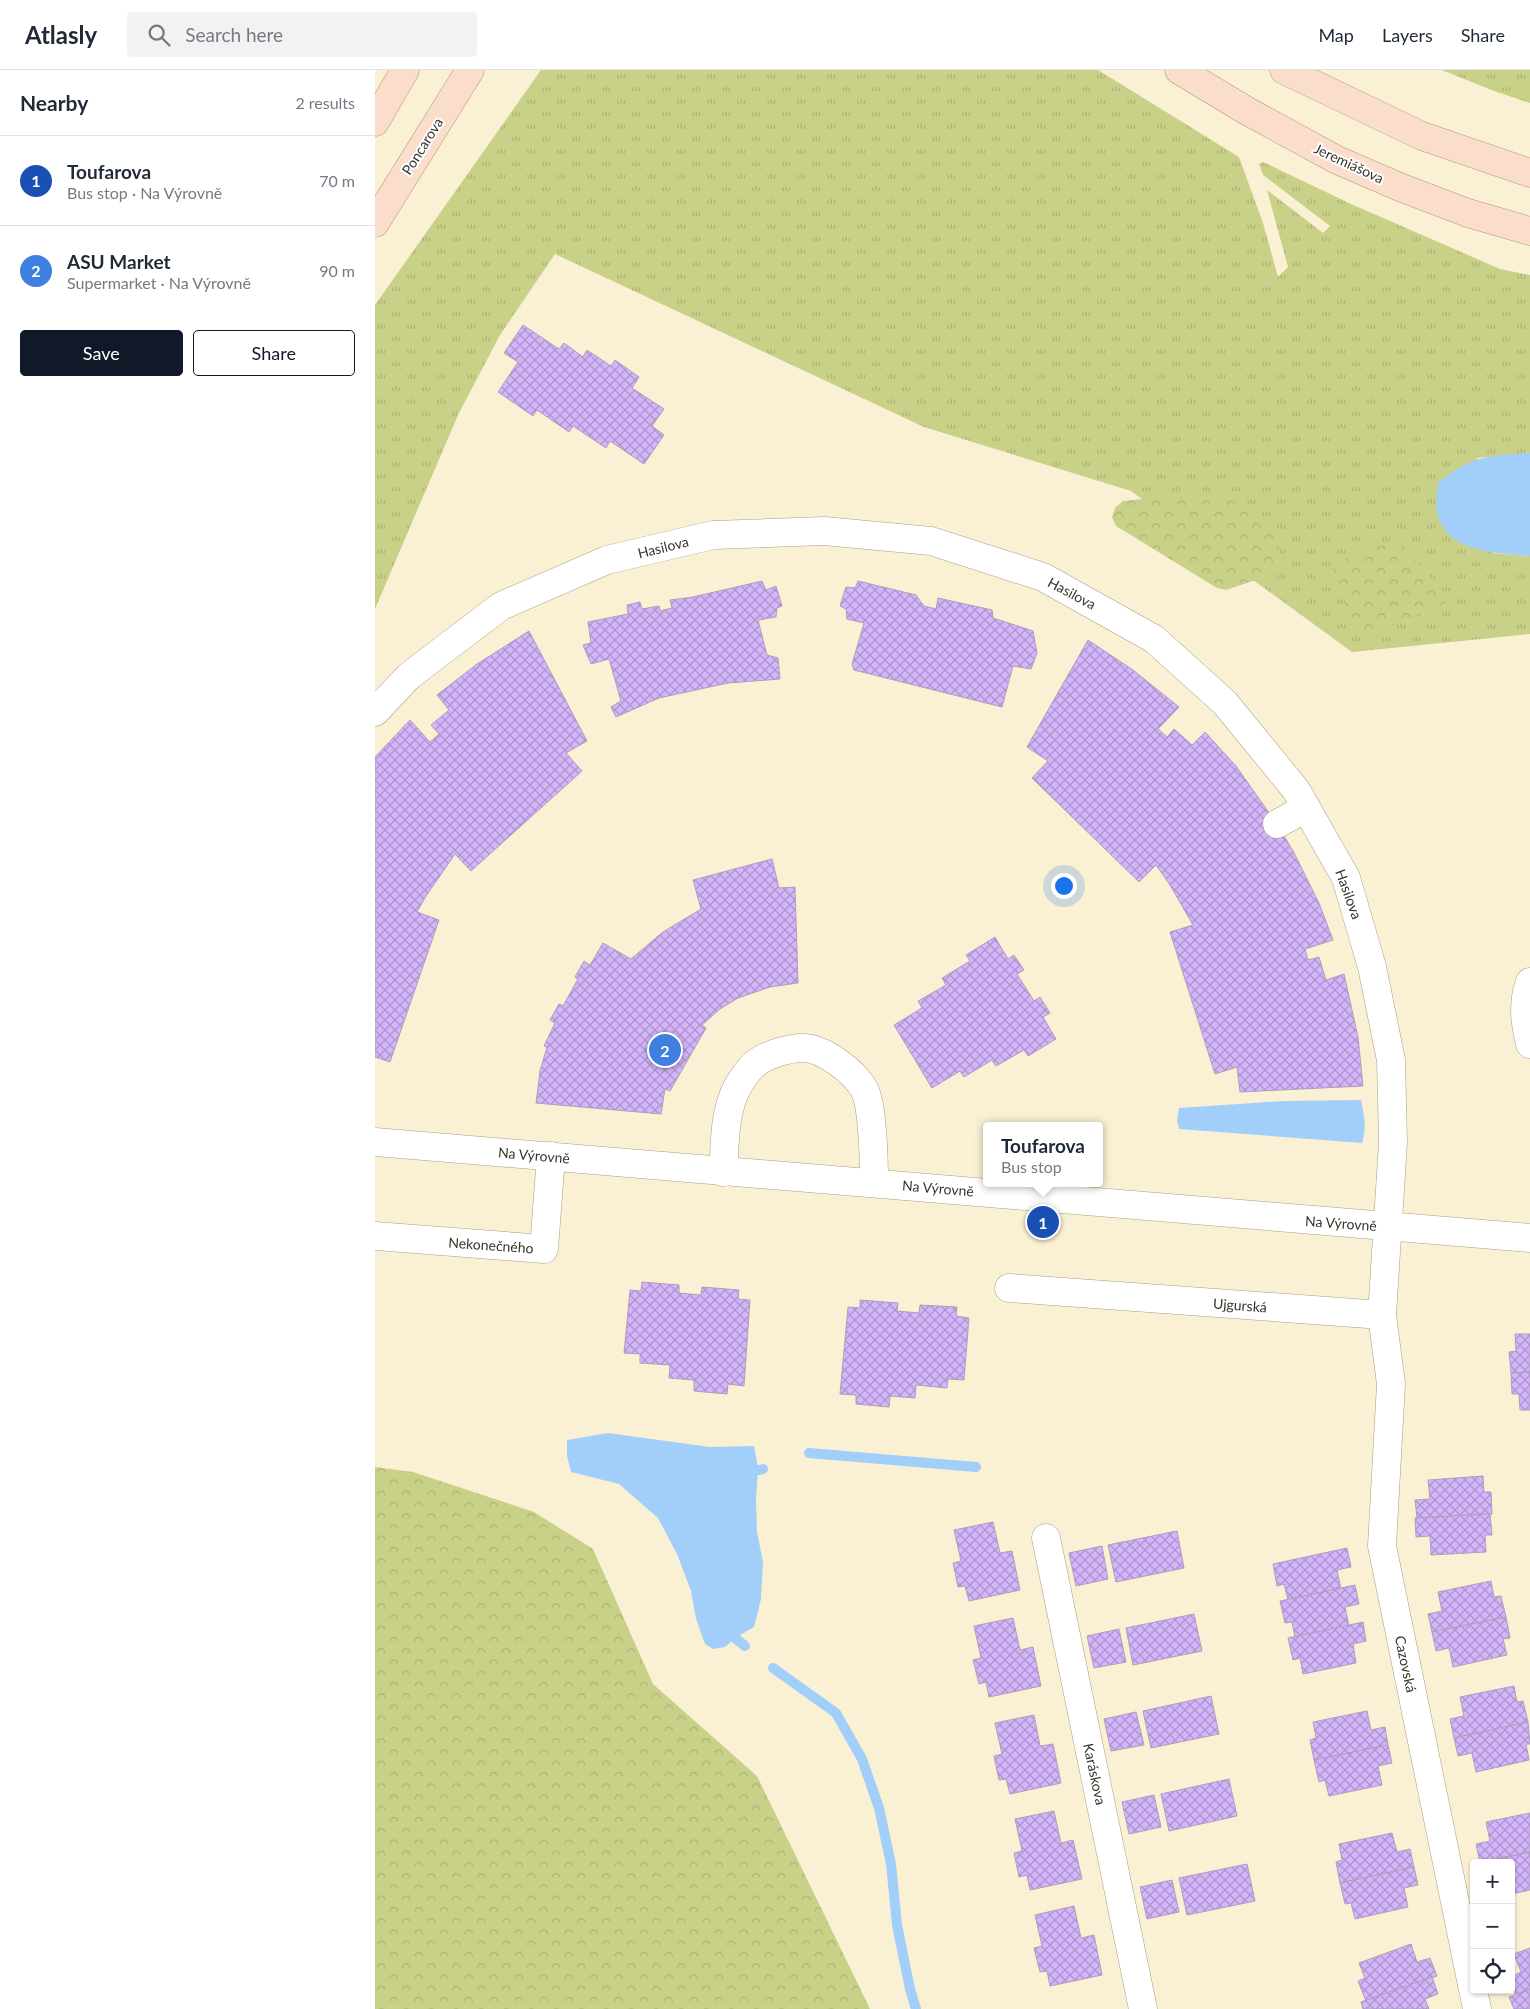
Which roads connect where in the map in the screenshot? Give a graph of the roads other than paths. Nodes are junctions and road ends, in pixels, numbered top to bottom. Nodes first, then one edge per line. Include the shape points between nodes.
1 (470, 70) edge
2 (1179, 70) edge
3 (1284, 70) edge
4 (403, 75) edge
5 (375, 122) edge
6 (1530, 173) edge
7 (375, 223) edge
8 (1530, 231) edge
9 (375, 712) edge
10 (1306, 808) junction
11 (1277, 824) dead end
12 (1530, 982) edge
13 (1527, 1031) edge
14 (375, 1142) edge
15 (551, 1156) junction
16 (723, 1172) junction
17 (874, 1183) junction
18 (1387, 1226) junction
19 (375, 1236) edge
20 (1530, 1238) edge
21 (1009, 1288) dead end
22 (1381, 1315) junction
23 (1046, 1538) dead end
24 (1143, 2009) edge
25 (1477, 2009) edge

1 - 7 main road, Poncarova
2 - 8 main road, Jeremiášova via 1337,160 1468,213
3 - 6 main road via 1422,136
4 - 5 main road
9 - 10 street, Hasilova via 409,676 501,606 607,560 713,534 824,531 931,541 1043,577 1154,638 1225,703 1296,790
10 - 11 street
10 - 18 street, Hasilova via 1346,878 1372,967 1391,1060 1393,1142
12 - 13 street via 1526,992
14 - 15 street, Na Výrovně
15 - 16 street, Na Výrovně
15 - 19 street, Nekonečného via 544,1249
16 - 17 street, Na Výrovně
16 - 17 street via 726,1128 733,1096 740,1083 756,1062 780,1052 805,1048 830,1057 847,1069 865,1090 875,1154
17 - 18 street, Na Výrovně
18 - 20 street, Na Výrovně
18 - 22 street
21 - 22 street, Ujgurská
22 - 25 street, Cazovská via 1391,1384 1382,1546
23 - 24 street, Karáskova

